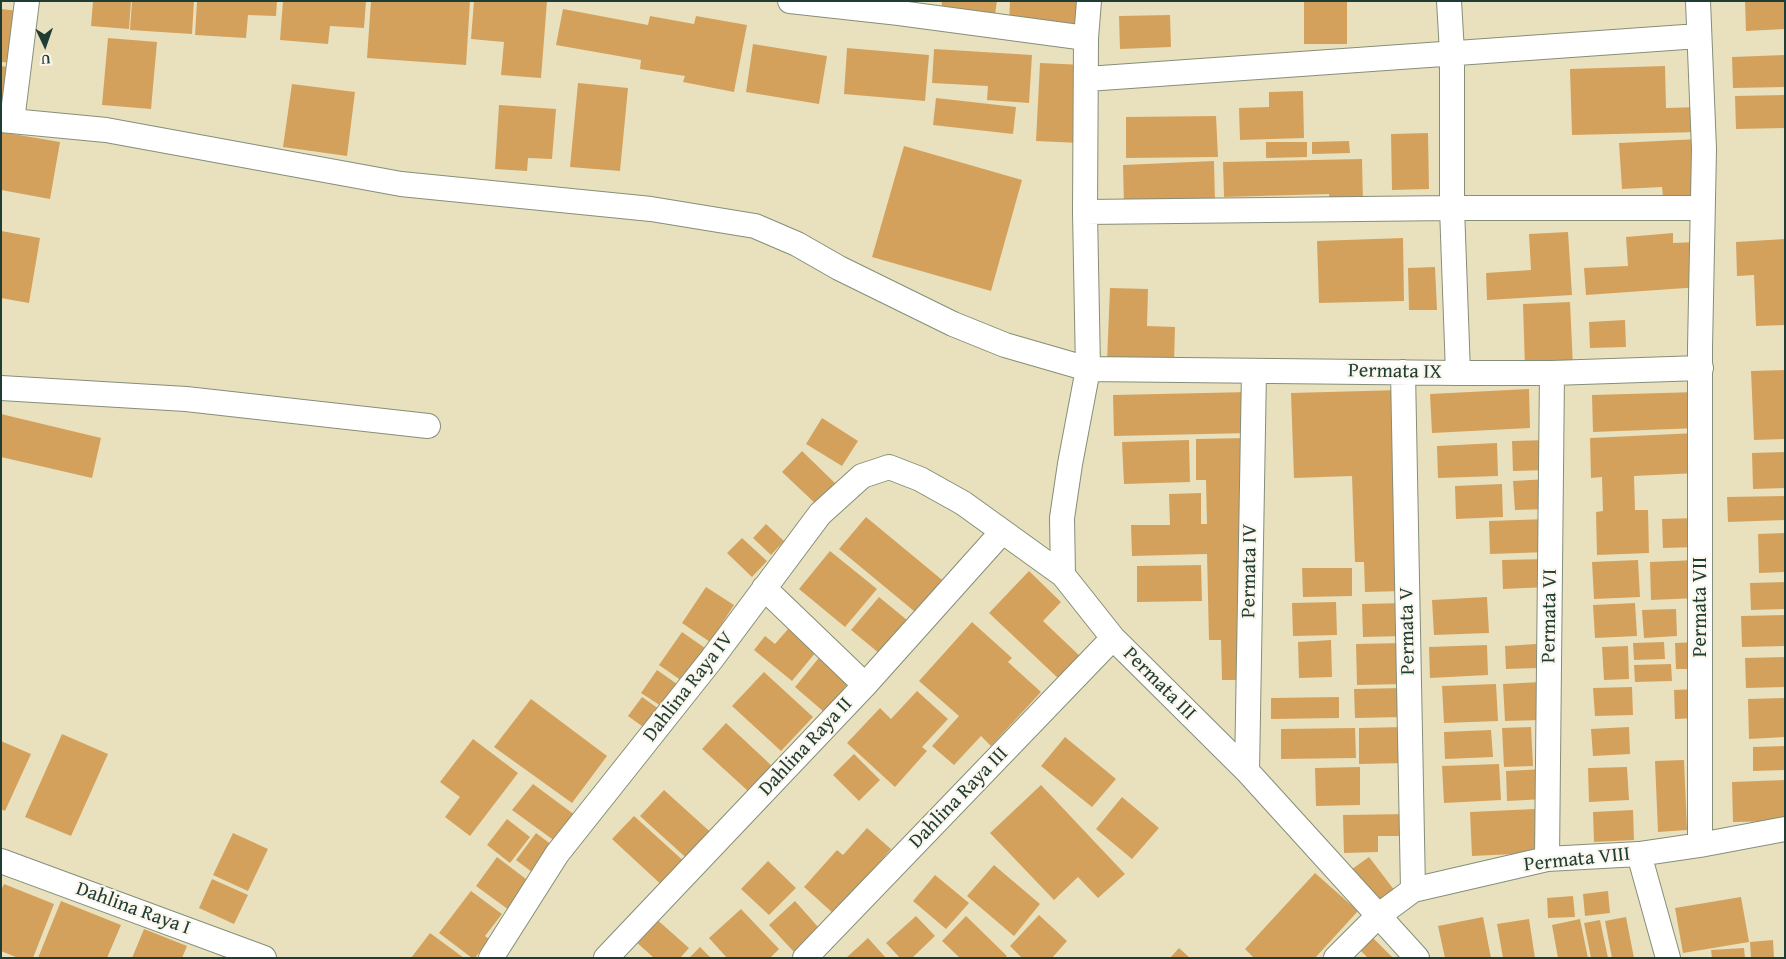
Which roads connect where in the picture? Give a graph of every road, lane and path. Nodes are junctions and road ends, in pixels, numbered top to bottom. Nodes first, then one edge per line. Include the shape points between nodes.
1 (27, 1) edge
2 (790, 1) edge
3 (1090, 1) edge
4 (1449, 1) edge
5 (1698, 1) edge
6 (825, 3) edge
7 (1699, 36) junction
8 (1086, 38) junction
9 (1452, 52) junction
10 (1087, 79) junction
11 (6, 120) edge
12 (1452, 208) junction
13 (1702, 208) junction
14 (1085, 212) junction
15 (1701, 368) junction
16 (1088, 369) junction
17 (1254, 371) junction
18 (1403, 372) junction
19 (1552, 372) junction
20 (1458, 373) junction
21 (1, 388) edge
22 (428, 426) dead end
23 (920, 479) joint
24 (1002, 532) junction
25 (1063, 575) junction
26 (764, 588) junction
27 (1113, 638) junction
28 (865, 685) junction
29 (1247, 771) junction
30 (1785, 828) edge
31 (1700, 845) junction
32 (1639, 854) junction
33 (1547, 859) junction
34 (1, 862) edge
35 (1412, 890) junction
36 (1378, 916) junction
37 (264, 958) edge
38 (491, 958) edge
39 (606, 958) edge
40 (805, 958) edge
41 (1336, 958) edge
42 (1417, 958) edge
43 (1668, 958) edge

1 - 11 street
2 - 6 street
3 - 8 street
4 - 9 street
5 - 7 street, Permata VII
6 - 8 street
7 - 9 street
7 - 13 street, Permata VII via 1704,149
8 - 10 street
9 - 10 street
9 - 12 street
10 - 14 street
11 - 16 street, Permata IX via 106,130 401,184 651,209 754,226 797,244 954,324 1004,345
12 - 13 street
12 - 14 street
12 - 20 street
13 - 15 street, Permata VII
14 - 16 street
15 - 19 street, Permata IX
15 - 31 street, Permata VII
16 - 17 street, Permata IX
16 - 25 street via 1062,518
17 - 18 street, Permata IX
17 - 29 street, Permata IV
18 - 20 street, Permata IX
18 - 35 street, Permata V
19 - 20 street, Permata IX
19 - 33 street, Permata VI
21 - 22 street via 186,399
23 - 24 street, Permata III via 963,503
23 - 26 street, Dahlina Raya IV via 889,467 862,476 820,514
24 - 25 street, Permata III
24 - 28 street, Dahlina Raya II
25 - 27 street, Permata III
26 - 28 street
26 - 38 street, Dahlina Raya IV via 558,854
27 - 29 street, Permata III
27 - 40 street, Dahlina Raya III
28 - 39 street, Dahlina Raya II
29 - 36 street, Permata III
30 - 31 street, Permata VIII
31 - 32 street, Permata VIII
32 - 33 street, Permata VIII
32 - 43 street
33 - 35 street, Permata VIII
34 - 37 street, Dahlina Raya I
35 - 36 street, Permata VIII
36 - 41 street, Permata VIII
36 - 42 street, Permata III

